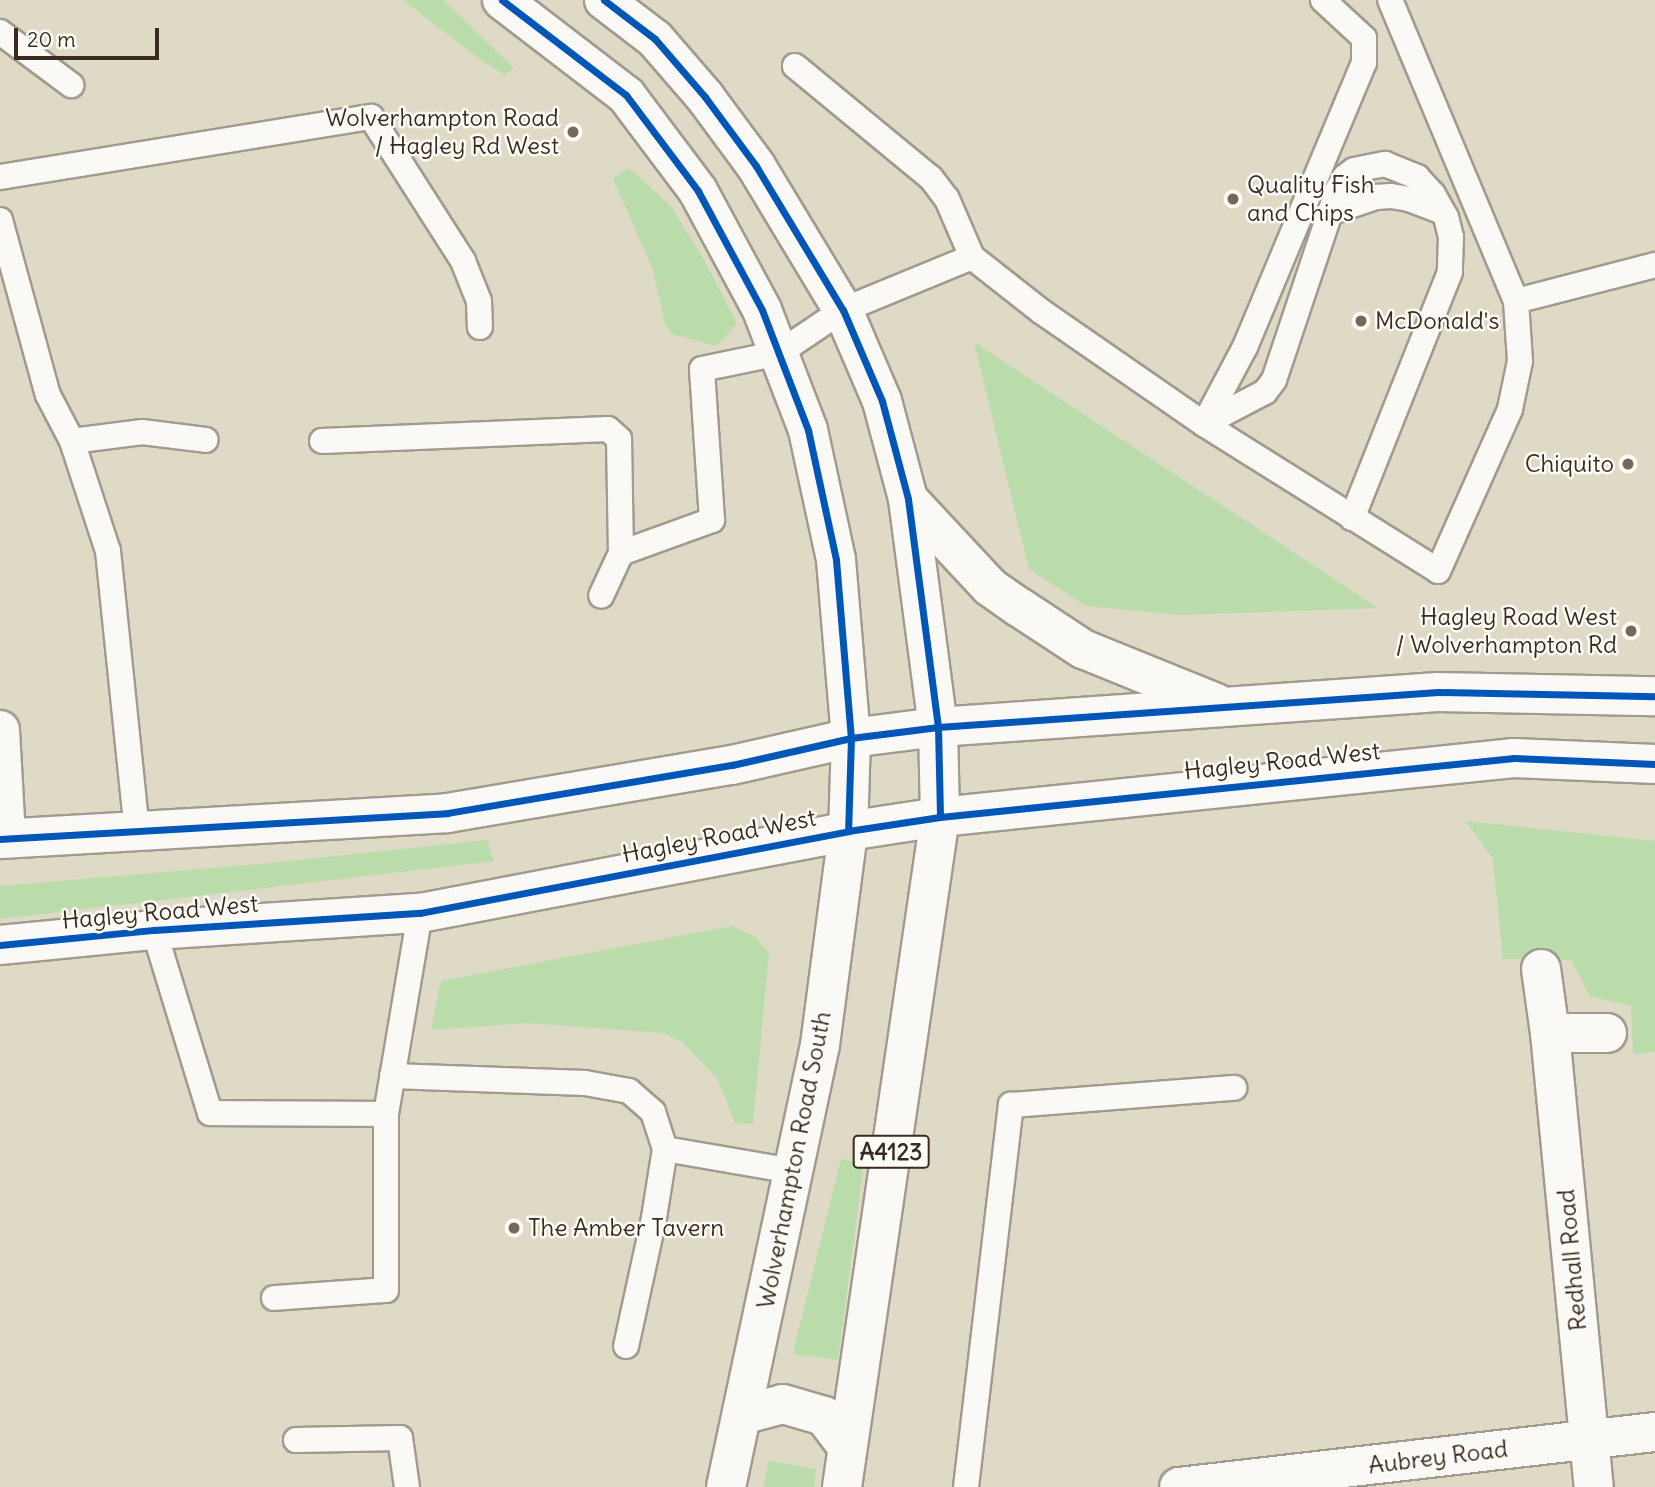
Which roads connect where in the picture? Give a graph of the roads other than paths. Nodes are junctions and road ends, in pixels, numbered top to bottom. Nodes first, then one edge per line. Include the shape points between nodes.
1 (502, 0) edge
2 (604, 0) edge
3 (1323, 0) edge
4 (1390, 0) edge
5 (0, 32) edge
6 (795, 66) dead end
7 (71, 85) dead end
8 (0, 177) edge
9 (0, 220) edge
10 (972, 257) junction
11 (1655, 265) edge
12 (1517, 301) junction
13 (843, 310) junction
14 (480, 327) dead end
15 (779, 353) junction
16 (1203, 424) junction
17 (206, 440) dead end
18 (322, 441) dead end
19 (72, 442) junction
20 (908, 499) junction
21 (1352, 518) junction
22 (621, 553) junction
23 (601, 596) dead end
24 (1655, 696) edge
25 (1225, 707) junction
26 (938, 727) junction
27 (0, 730) edge
28 (851, 738) junction
29 (1655, 764) edge
30 (940, 817) junction
31 (137, 831) junction
32 (848, 831) junction
33 (3, 839) edge
34 (420, 913) junction
35 (154, 930) junction
36 (0, 945) edge
37 (1541, 969) dead end
38 (1550, 1033) junction
39 (1608, 1033) dead end
40 (392, 1076) junction
41 (1234, 1088) dead end
42 (386, 1114) junction
43 (665, 1149) junction
44 (793, 1171) junction
45 (274, 1298) dead end
46 (626, 1346) dead end
47 (742, 1415) junction
48 (1655, 1432) edge
49 (1588, 1439) junction
50 (296, 1440) dead end
51 (847, 1446) junction
52 (407, 1487) edge
53 (726, 1487) edge
54 (842, 1487) edge
55 (966, 1487) edge
56 (1179, 1487) edge
57 (1594, 1487) edge

1 - 15 main road, Wolverhampton Road South via 626,95 698,191 762,310
2 - 13 main road via 655,39 705,97 756,166
3 - 16 lane via 1364,38 1364,63 1245,347
4 - 12 lane
5 - 7 lane
6 - 10 lane via 931,178 947,199
8 - 14 lane via 371,117 463,261 479,301
9 - 19 lane via 48,395
10 - 13 lane
10 - 16 lane via 1042,312
11 - 12 lane
12 - 21 lane via 1520,361 1510,410 1438,572
13 - 15 lane
13 - 20 main road via 882,401
15 - 22 lane via 702,369 712,520
15 - 28 main road, Wolverhampton Road South via 808,430 836,560
16 - 21 lane
16 - 21 lane via 1265,392 1274,380 1345,177 1354,170 1385,164 1417,177 1444,212 1451,237 1450,272
17 - 19 lane via 142,432
18 - 22 lane via 608,429 620,439
19 - 31 lane via 108,551
20 - 25 main road via 990,587 1083,649
20 - 26 main road
22 - 23 lane
24 - 25 main road via 1438,692
25 - 26 main road
26 - 28 main road
26 - 30 main road
27 - 33 main road
28 - 31 main road via 732,765 447,813
28 - 32 main road, Wolverhampton Road South
29 - 30 main road, Hagley Road West via 1514,758
30 - 32 main road, Hagley Road West
30 - 51 main road, A4123
31 - 33 main road
32 - 34 main road, Hagley Road West
32 - 44 main road, Wolverhampton Road South via 822,1031
34 - 35 main road, Hagley Road West
34 - 40 lane
35 - 36 main road, Hagley Road West
35 - 42 lane via 210,1113
37 - 38 main road, Redhall Road
38 - 39 main road
38 - 49 main road, Redhall Road
40 - 42 lane
40 - 43 lane via 585,1083 629,1091 653,1112
41 - 55 lane via 1011,1105
42 - 45 lane via 386,1290
43 - 44 lane
43 - 46 lane
44 - 47 main road, Wolverhampton Road South
47 - 51 main road via 783,1404 824,1416
47 - 53 main road, Wolverhampton Road South
48 - 49 main road, Aubrey Road
49 - 56 main road, Aubrey Road
49 - 57 main road, Redhall Road
50 - 52 lane via 400,1437
51 - 54 main road, A4123

